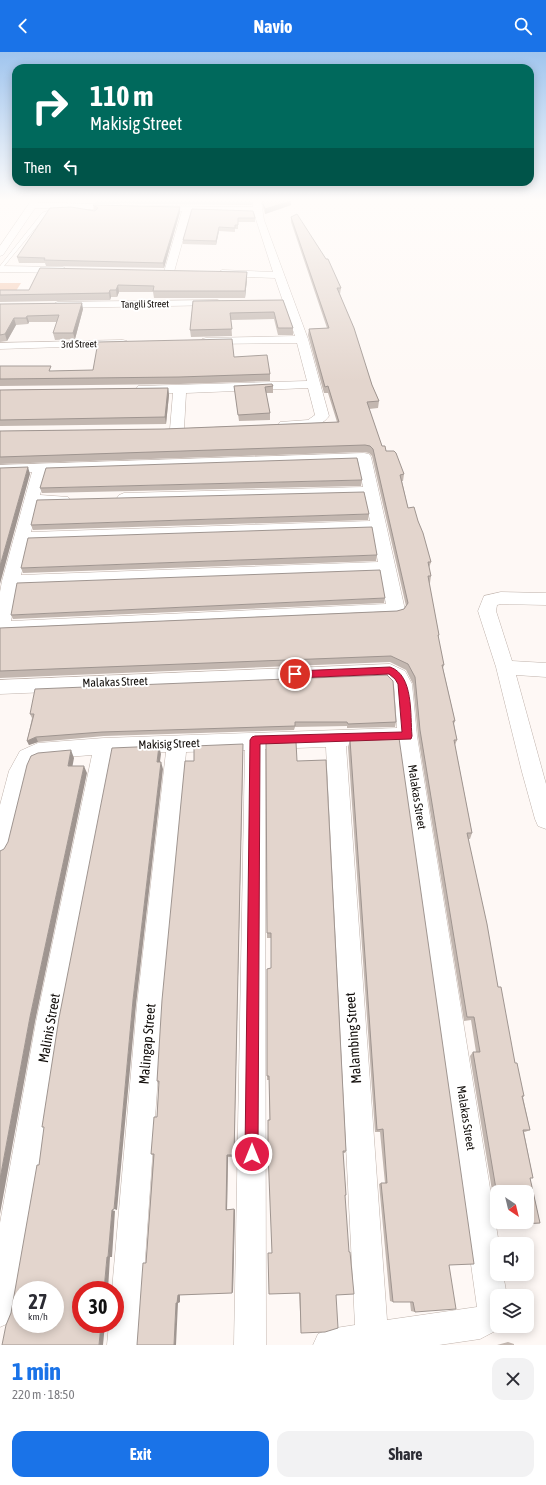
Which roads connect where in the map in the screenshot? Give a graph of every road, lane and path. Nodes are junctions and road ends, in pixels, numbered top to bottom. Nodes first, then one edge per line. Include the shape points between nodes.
1 (172, 261) edge
2 (276, 261) edge
3 (0, 269) edge
4 (77, 271) edge
5 (169, 272) edge
6 (208, 273) edge
7 (279, 275) junction
8 (274, 302) edge
9 (289, 302) junction
10 (227, 303) edge
11 (47, 305) edge
12 (302, 339) junction
13 (191, 341) edge
14 (135, 343) edge
15 (0, 346) edge
16 (314, 384) junction
17 (129, 389) edge
18 (180, 389) junction
19 (274, 425) edge
20 (192, 428) edge
21 (161, 429) edge
22 (177, 429) junction
23 (40, 467) junction
24 (0, 468) edge
25 (371, 491) junction
26 (111, 498) edge
27 (80, 499) edge
28 (32, 500) junction
29 (378, 526) junction
30 (23, 537) junction
31 (387, 568) junction
32 (10, 581) junction
33 (546, 599) edge
34 (1, 628) edge
35 (505, 667) junction
36 (546, 670) edge
37 (0, 687) edge
38 (407, 736) junction
39 (334, 738) junction
40 (255, 740) junction
41 (177, 744) junction
42 (104, 746) junction
43 (539, 772) edge
44 (7, 794) edge
45 (546, 819) edge
46 (0, 848) edge
47 (0, 1310) edge
48 (372, 1338) junction
49 (123, 1345) edge
50 (250, 1345) edge
51 (330, 1345) edge

1 - 5 street
2 - 7 street
3 - 4 street
6 - 7 street
7 - 9 street
8 - 9 street
9 - 12 street
10 - 11 street, Tangili Street
12 - 13 street
12 - 16 street
14 - 15 street, 3rd Street
16 - 18 street
16 - 19 street via 322,416 318,421 310,424
17 - 18 street
18 - 22 street
20 - 22 street
21 - 22 street
23 - 24 street
23 - 25 street via 364,456
23 - 28 street
25 - 26 street
25 - 29 street
27 - 28 street
28 - 30 street
29 - 30 street
29 - 31 street
30 - 32 street
31 - 32 street
31 - 34 street via 396,610
32 - 34 street
33 - 35 street via 490,600 487,611
35 - 36 street
35 - 43 street
37 - 38 street, Malakas Street via 390,671 398,676 403,684
38 - 39 street, Makisig Street
38 - 48 street, Malakas Street via 494,1315 480,1323
39 - 40 street, Makisig Street
39 - 48 street, Malambing Street
40 - 41 street, Makisig Street
40 - 50 street
41 - 42 street, Makisig Street
41 - 49 street, Malingap Street via 150,1006
42 - 44 street, Makisig Street via 38,751 28,757
42 - 47 street, Malinis Street via 49,1022
43 - 45 street
44 - 46 street, Makisig Street
48 - 51 street

